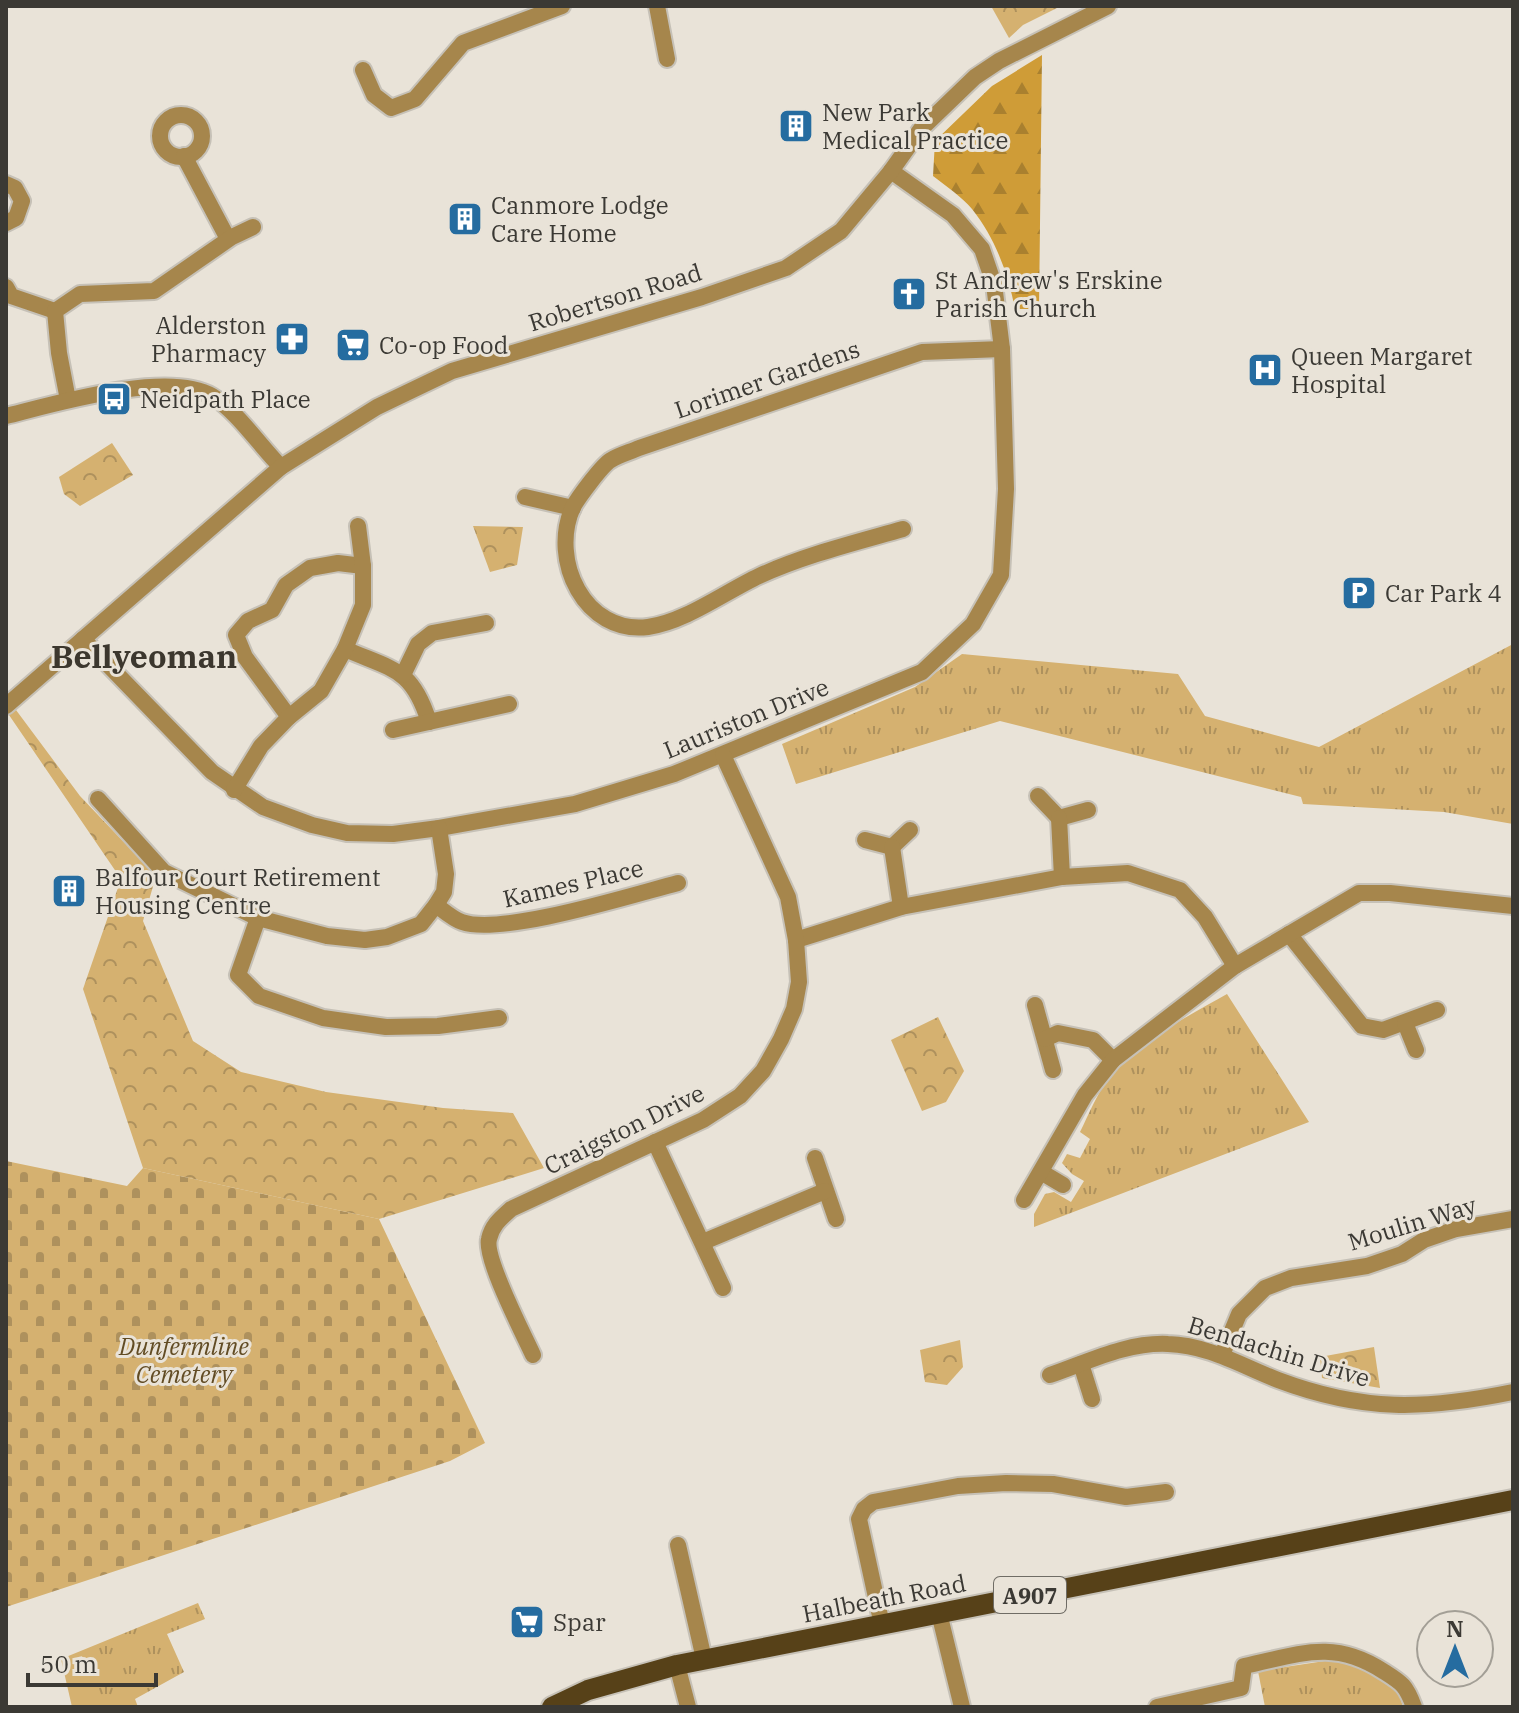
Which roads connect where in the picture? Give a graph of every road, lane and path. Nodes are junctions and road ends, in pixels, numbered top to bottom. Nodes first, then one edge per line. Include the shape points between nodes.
1 (562, 6) edge
2 (657, 6) edge
3 (1108, 6) edge
4 (667, 59) dead end
5 (363, 70) dead end
6 (184, 156) dead end
7 (891, 171) junction
8 (6, 184) edge
9 (6, 223) edge
10 (253, 227) dead end
11 (228, 239) junction
12 (8, 295) edge
13 (55, 311) junction
14 (1002, 349) junction
15 (68, 400) junction
16 (6, 416) edge
17 (281, 467) junction
18 (525, 497) dead end
19 (573, 508) junction
20 (358, 526) dead end
21 (903, 529) dead end
22 (363, 566) junction
23 (486, 623) dead end
24 (83, 639) junction
25 (345, 649) junction
26 (403, 675) junction
27 (509, 704) dead end
28 (6, 706) edge
29 (289, 717) junction
30 (429, 722) junction
31 (393, 730) dead end
32 (723, 755) junction
33 (234, 790) junction
34 (1038, 796) dead end
35 (98, 799) dead end
36 (1088, 810) dead end
37 (1059, 818) junction
38 (439, 828) junction
39 (910, 830) dead end
40 (865, 840) dead end
41 (892, 847) junction
42 (1062, 877) junction
43 (678, 883) dead end
44 (436, 905) junction
45 (1513, 906) edge
46 (901, 907) junction
47 (258, 918) junction
48 (1289, 934) junction
49 (796, 940) junction
50 (1235, 966) junction
51 (1035, 1005) dead end
52 (1437, 1010) dead end
53 (499, 1018) dead end
54 (1405, 1023) junction
55 (1045, 1039) junction
56 (1416, 1050) dead end
57 (1113, 1060) junction
58 (1053, 1070) dead end
59 (655, 1142) junction
60 (815, 1158) dead end
61 (1041, 1172) junction
62 (1063, 1185) dead end
63 (825, 1191) junction
64 (1024, 1200) dead end
65 (836, 1219) dead end
66 (1513, 1219) edge
67 (703, 1242) junction
68 (723, 1288) dead end
69 (533, 1355) dead end
70 (1222, 1355) junction
71 (1081, 1364) junction
72 (1050, 1375) dead end
73 (1513, 1392) edge
74 (1092, 1399) dead end
75 (1166, 1492) dead end
76 (1513, 1500) edge
77 (678, 1545) dead end
78 (939, 1613) junction
79 (882, 1625) junction
80 (704, 1659) junction
81 (677, 1665) junction
82 (564, 1704) edge
83 (688, 1707) edge
84 (962, 1707) edge
85 (1157, 1707) edge
86 (1414, 1707) edge

1 - 5 street via 463,43 415,99 391,108 374,95
2 - 4 street
3 - 7 street, Robertson Road via 975,77 921,129
6 - 11 street
7 - 14 street, Lauriston Drive via 953,215 982,249 994,284
7 - 17 street, Robertson Road via 841,231 786,268 452,371 377,407
8 - 9 street via 22,201 16,218
10 - 11 street
11 - 13 street via 154,291 80,294
12 - 13 street
13 - 15 street
14 - 19 street, Lorimer Gardens via 922,352 639,448 608,461
14 - 32 street, Lauriston Drive via 1006,489 1001,575 973,624 922,672
15 - 16 street
15 - 17 street via 126,389 179,387 209,394
17 - 24 street, Robertson Road
18 - 19 street
19 - 21 street, Lorimer Gardens via 567,563 577,591 607,619 646,628 801,558
20 - 22 street
22 - 25 street via 363,605
22 - 29 street via 310,568 286,585 272,610 248,621 236,635 245,657
23 - 26 street via 432,633 418,644
24 - 28 street, Robertson Road
24 - 33 street, Lauriston Drive
25 - 26 street
25 - 29 street via 321,691
26 - 30 street via 413,684
27 - 30 street
29 - 33 street via 261,746
30 - 31 street
32 - 38 street, Lauriston Drive via 575,804
32 - 49 street, Craigston Drive via 788,897
33 - 38 street, Lauriston Drive via 263,807 347,833
34 - 37 street
35 - 47 street via 164,872
36 - 37 street
37 - 42 street
38 - 44 street via 446,874
39 - 41 street
40 - 41 street
41 - 46 street
42 - 46 street
42 - 50 street via 1128,873 1180,890 1205,917
43 - 44 street, Kames Place via 490,927 460,922
44 - 47 street via 421,924 365,940
45 - 48 street via 1359,893
46 - 49 street
47 - 53 street via 238,975 259,996 323,1018 386,1027
48 - 50 street
48 - 54 street via 1362,1026 1383,1030
49 - 59 street, Craigston Drive via 799,982 794,1009 763,1071 740,1096
50 - 57 street
51 - 55 street
52 - 54 street
54 - 56 street
55 - 57 street via 1058,1033 1093,1040
55 - 58 street
57 - 61 street via 1085,1095
59 - 67 street
59 - 69 street, Craigston Drive via 511,1209 494,1224 488,1242 492,1261
60 - 63 street
61 - 62 street
61 - 64 street
63 - 65 street
63 - 67 street
66 - 70 street, Moulin Way via 1456,1229 1367,1266 1291,1278 1265,1288 1239,1314
67 - 68 street
70 - 71 street, Bendachin Drive via 1193,1346 1144,1344
70 - 73 street, Bendachin Drive via 1352,1403 1444,1404
71 - 72 street, Bendachin Drive
71 - 74 street
75 - 79 street via 1126,1497 1053,1484 1006,1483 873,1502 859,1519
76 - 78 main road, Halbeath Road / A907
77 - 80 street
78 - 79 main road, Halbeath Road / A907
78 - 84 street
79 - 80 main road, Halbeath Road / A907
80 - 81 main road, Halbeath Road / A907
81 - 82 main road, Halbeath Road / A907
81 - 83 street
85 - 86 street via 1241,1688 1244,1666 1328,1649 1363,1658 1406,1686

